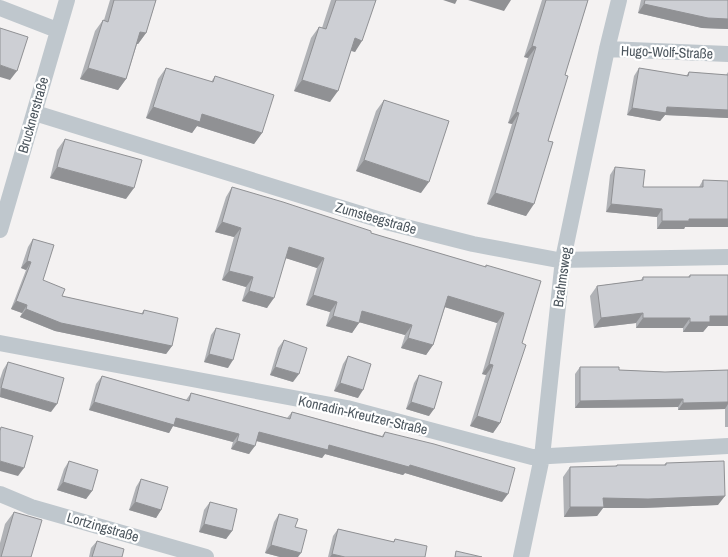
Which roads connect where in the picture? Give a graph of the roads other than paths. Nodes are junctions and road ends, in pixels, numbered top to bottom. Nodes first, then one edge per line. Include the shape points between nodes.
1 (67, 0) edge
2 (619, 0) edge
3 (0, 8) edge
4 (58, 30) junction
5 (607, 49) junction
6 (728, 54) edge
7 (35, 113) junction
8 (1, 221) edge
9 (728, 257) edge
10 (564, 259) junction
11 (0, 343) edge
12 (728, 446) edge
13 (542, 457) junction
14 (0, 494) edge
15 (206, 557) edge
16 (521, 557) edge

1 - 4 street, Brucknerstraße
2 - 5 street, Brahmsweg
3 - 4 street
4 - 7 street, Brucknerstraße
5 - 6 street, Hugo-Wolf-Straße
5 - 10 street, Brahmsweg
7 - 8 street, Brucknerstraße
7 - 10 street, Zumsteegstraße via 390,223 473,244
9 - 10 street, Zumsteegstraße
10 - 13 street, Brahmsweg
11 - 13 street, Konradin-Kreutzer-Straße via 347,408
12 - 13 street, Konradin-Kreutzer-Straße
13 - 16 street, Brahmsweg
14 - 15 street, Lortzingstraße via 31,507

